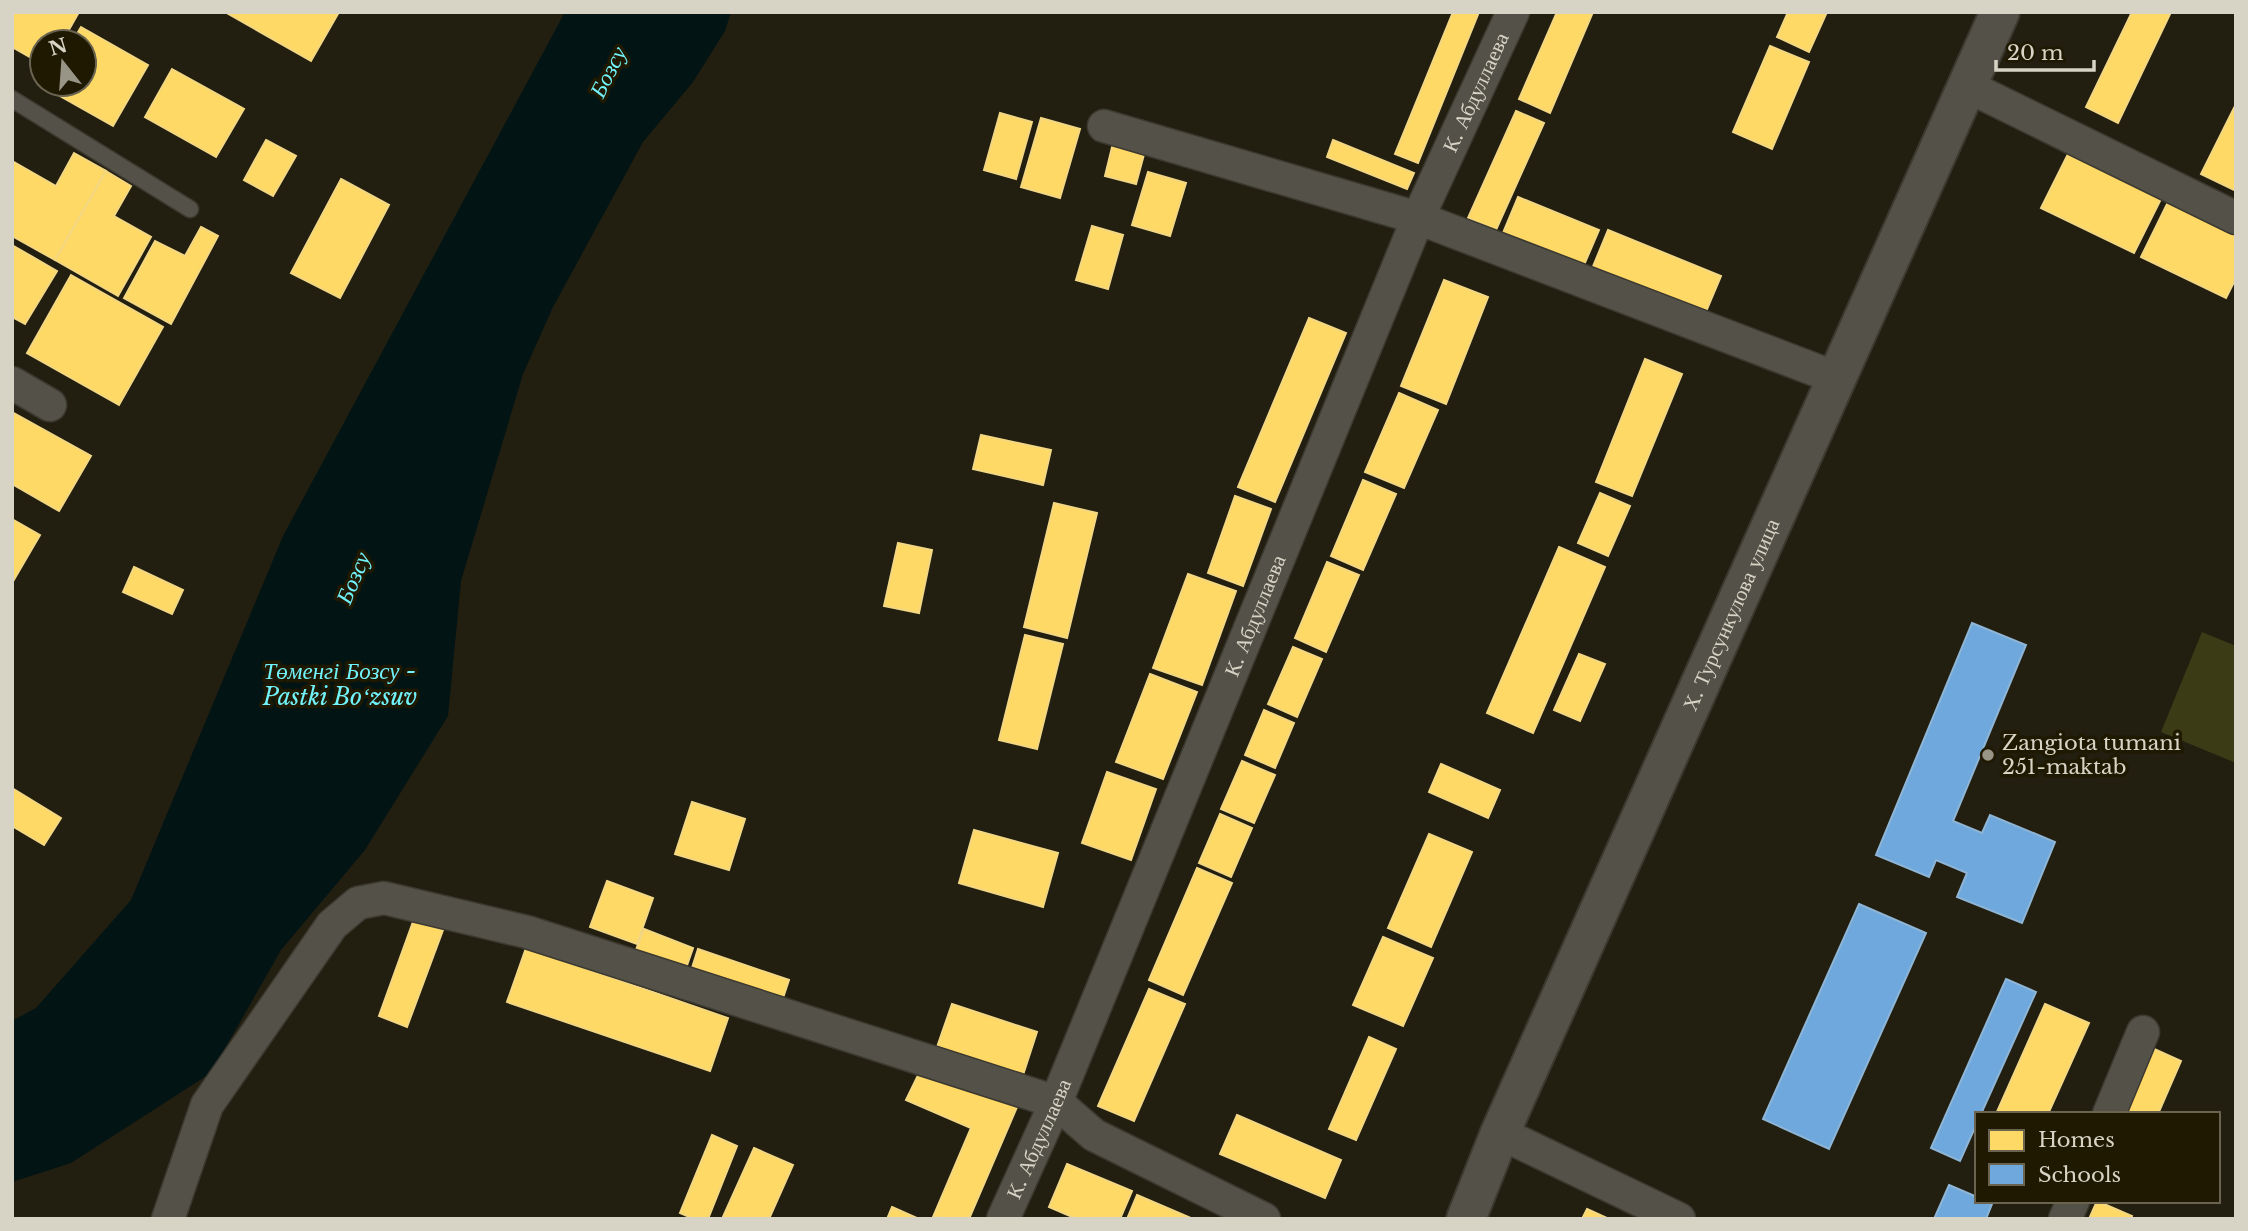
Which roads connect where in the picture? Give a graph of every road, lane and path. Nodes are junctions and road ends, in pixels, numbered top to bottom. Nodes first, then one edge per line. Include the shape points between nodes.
1 (1513, 12) edge
2 (2000, 12) edge
3 (1966, 86) junction
4 (12, 99) edge
5 (1104, 127) dead end
6 (190, 209) dead end
7 (1418, 218) junction
8 (2236, 218) edge
9 (1839, 379) junction
10 (12, 383) edge
11 (50, 405) dead end
12 (2143, 1032) dead end
13 (1056, 1102) junction
14 (2110, 1112) edge
15 (1500, 1133) junction
16 (2072, 1203) edge
17 (168, 1219) edge
18 (1003, 1219) edge
19 (1264, 1219) edge
20 (1466, 1219) edge
21 (1679, 1219) edge
22 (2065, 1219) edge

1 - 7 street, К. Абдуллаева
2 - 3 street, Х. Турсункулова улица
3 - 8 street
3 - 9 street, Х. Турсункулова улица
4 - 6 lane
5 - 7 street
7 - 9 street
7 - 13 street, К. Абдуллаева
9 - 15 street, Х. Турсункулова улица
10 - 11 street
12 - 14 street
13 - 17 street via 527,932 384,898 358,903 332,925 207,1105
13 - 18 street, К. Абдуллаева
13 - 19 street via 1094,1135
15 - 20 street, Х. Турсункулова улица
15 - 21 street
16 - 22 street

